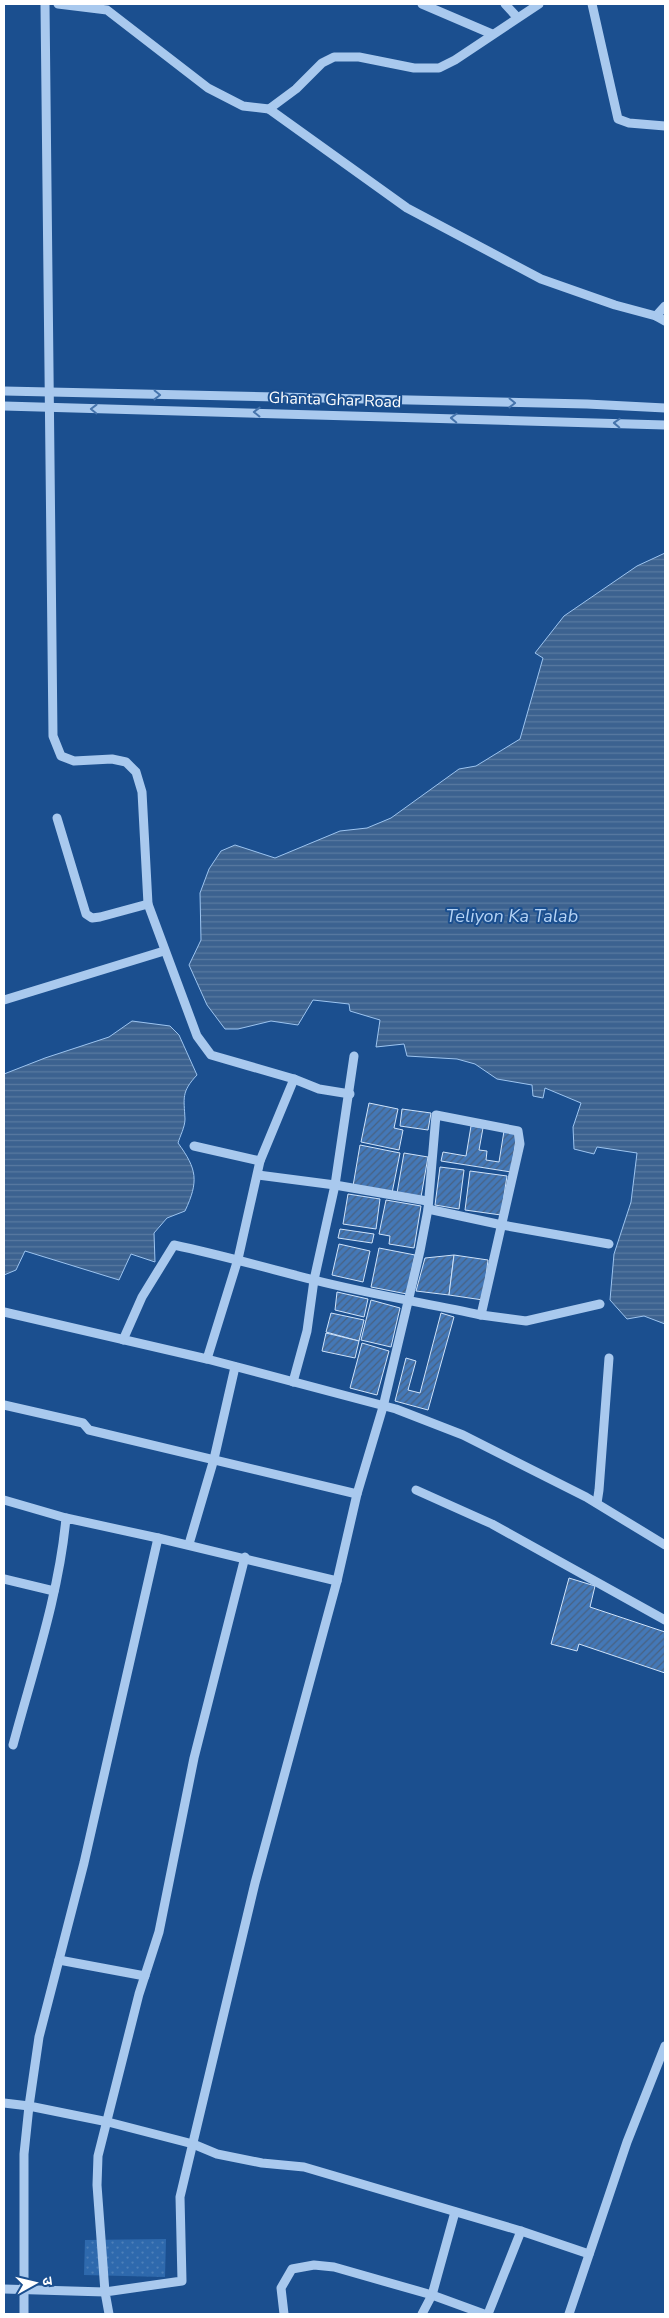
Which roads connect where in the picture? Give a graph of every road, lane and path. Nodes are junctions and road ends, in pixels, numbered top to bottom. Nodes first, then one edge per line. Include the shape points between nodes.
1 (45, 4) edge
2 (58, 4) edge
3 (422, 4) edge
4 (505, 4) edge
5 (539, 4) edge
6 (592, 4) edge
7 (517, 18) junction
8 (492, 34) junction
9 (269, 109) junction
10 (665, 126) edge
11 (665, 306) edge
12 (656, 316) junction
13 (665, 321) edge
14 (4, 391) edge
15 (49, 393) junction
16 (4, 406) edge
17 (49, 408) junction
18 (665, 408) edge
19 (665, 425) edge
20 (57, 818) dead end
21 (148, 904) junction
22 (164, 951) junction
23 (4, 1000) edge
24 (354, 1056) dead end
25 (294, 1079) junction
26 (350, 1094) junction
27 (194, 1146) dead end
28 (260, 1160) junction
29 (258, 1175) junction
30 (335, 1185) junction
31 (428, 1205) junction
32 (502, 1225) junction
33 (609, 1244) dead end
34 (238, 1259) junction
35 (314, 1280) junction
36 (408, 1300) junction
37 (600, 1304) dead end
38 (4, 1312) edge
39 (481, 1315) junction
40 (123, 1340) junction
41 (609, 1358) dead end
42 (207, 1359) junction
43 (235, 1367) junction
44 (293, 1382) junction
45 (4, 1404) edge
46 (383, 1407) junction
47 (214, 1459) junction
48 (416, 1490) dead end
49 (357, 1494) junction
50 (4, 1500) edge
51 (596, 1503) junction
52 (66, 1518) junction
53 (158, 1538) junction
54 (189, 1544) junction
55 (665, 1545) edge
56 (246, 1557) junction
57 (4, 1579) edge
58 (337, 1581) junction
59 (54, 1591) junction
60 (665, 1620) edge
61 (13, 1744) dead end
62 (59, 1960) junction
63 (145, 1976) junction
64 (665, 2046) edge
65 (4, 2103) edge
66 (28, 2106) junction
67 (108, 2122) junction
68 (193, 2144) junction
69 (455, 2212) junction
70 (521, 2231) junction
71 (589, 2254) junction
72 (23, 2289) junction
73 (4, 2290) edge
74 (105, 2292) junction
75 (432, 2295) junction
76 (24, 2314) edge
77 (110, 2314) edge
78 (284, 2314) edge
79 (422, 2314) edge
80 (484, 2314) edge
81 (488, 2314) edge
82 (569, 2314) edge

1 - 15 street
2 - 9 street via 107,10 208,88 243,106
3 - 8 street
4 - 7 street
5 - 7 street
6 - 10 street via 618,119
7 - 8 street
8 - 9 street via 439,68 414,68 360,57 334,58 322,63 296,89
9 - 12 street via 415,213 541,279
11 - 12 street
12 - 13 street
14 - 15 street, Ghanta Ghar Road
15 - 17 street
15 -> 18 street, Ghanta Ghar Road
16 - 17 street, Ghanta Ghar Road
19 -> 17 street, Ghanta Ghar Road
17 - 21 street via 53,736 61,756 74,761 112,759 126,762 136,772 142,792
20 - 21 street via 86,914 92,918 100,917
21 - 22 street
22 - 23 street
22 - 25 street via 197,1036 211,1055
24 - 26 street
25 - 26 street via 319,1089
25 - 28 street
26 - 30 street
27 - 28 street
28 - 29 street
29 - 30 street
29 - 34 street
30 - 31 street
30 - 35 street
31 - 32 street
31 - 32 street via 436,1115 510,1128 518,1131 520,1144
31 - 36 street
32 - 33 street
32 - 39 street
34 - 35 street
34 - 40 street via 174,1245 142,1296
34 - 42 street
35 - 36 street
35 - 44 street via 307,1331
36 - 39 street
36 - 46 street
37 - 39 street via 526,1320
38 - 40 street
40 - 42 street
41 - 51 street
42 - 43 street
43 - 44 street
43 - 47 street
44 - 46 street
45 - 47 street via 83,1423 89,1430
46 - 49 street
46 - 51 street via 463,1435
47 - 49 street
47 - 54 street
48 - 60 street via 492,1524
49 - 58 street
50 - 52 street
51 - 55 street
52 - 53 street
52 - 59 street via 63,1553
53 - 54 street
53 - 62 street
54 - 56 street
56 - 58 street
56 - 63 street via 194,1758 159,1932
57 - 59 street
58 - 68 street via 255,1883
59 - 61 street
62 - 63 street
62 - 66 street via 39,2037
63 - 67 street
64 - 71 street via 626,2142
65 - 66 street
66 - 67 street
66 - 72 street via 24,2154
67 - 68 street
67 - 74 street via 98,2156
68 - 69 street via 217,2154 304,2167
68 - 74 street via 180,2197 182,2281
69 - 70 street
69 - 75 street
70 - 71 street
70 - 81 street
71 - 82 street
72 - 73 street
72 - 74 street
72 - 76 street
74 - 77 street
75 - 78 street via 314,2264 292,2269 281,2288
75 - 79 street
75 - 80 street

